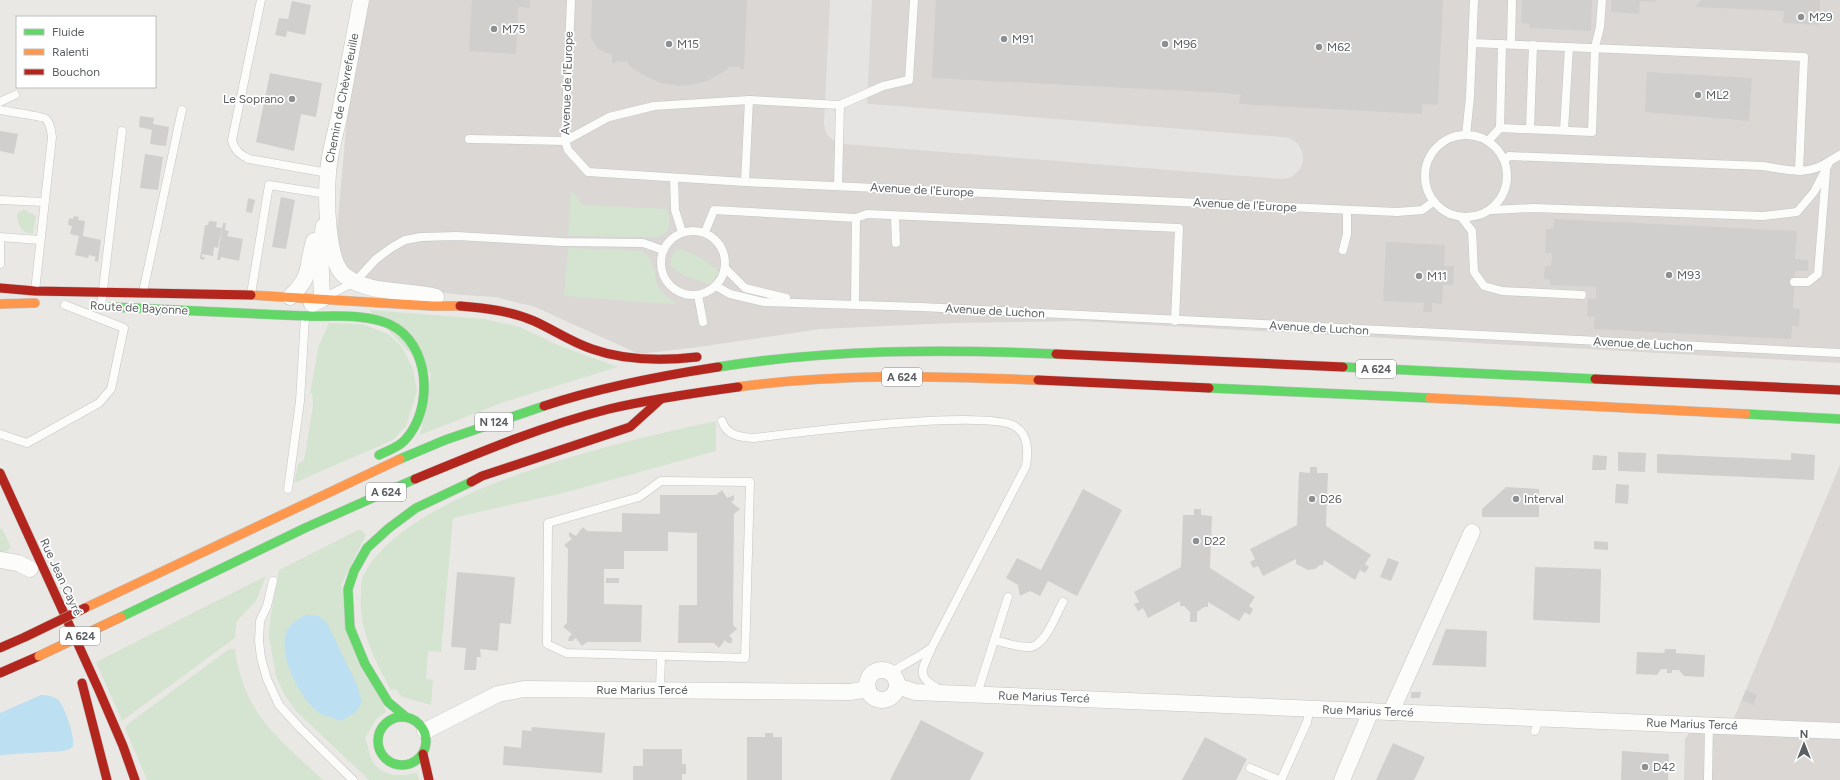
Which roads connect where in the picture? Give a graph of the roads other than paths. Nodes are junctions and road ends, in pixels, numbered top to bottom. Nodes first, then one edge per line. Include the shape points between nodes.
1 (261, 0) edge
2 (571, 0) edge
3 (914, 0) edge
4 (1474, 0) edge
5 (1512, 0) edge
6 (1602, 0) edge
7 (360, 5) edge
8 (1472, 43) junction
9 (1502, 44) junction
10 (1511, 44) junction
11 (1533, 45) junction
12 (1569, 47) junction
13 (1595, 47) junction
14 (15, 94) dead end
15 (749, 100) junction
16 (0, 102) edge
17 (840, 105) junction
18 (0, 110) edge
19 (182, 110) dead end
20 (1500, 128) junction
21 (1530, 129) junction
22 (1564, 130) junction
23 (122, 131) dead end
24 (1466, 134) junction
25 (469, 139) dead end
26 (565, 141) junction
27 (1488, 141) junction
28 (1840, 155) edge
29 (1505, 160) junction
30 (1828, 164) junction
31 (1799, 171) junction
32 (328, 173) junction
33 (674, 178) junction
34 (745, 182) junction
35 (838, 186) junction
36 (327, 196) junction
37 (0, 200) edge
38 (44, 202) junction
39 (1433, 202) junction
40 (1347, 210) junction
41 (1492, 210) junction
42 (327, 215) junction
43 (895, 216) junction
44 (856, 218) junction
45 (1462, 218) junction
46 (682, 232) junction
47 (705, 232) junction
48 (0, 238) edge
49 (40, 240) junction
50 (896, 243) dead end
51 (663, 250) junction
52 (1343, 250) dead end
53 (0, 264) edge
54 (725, 268) junction
55 (355, 282) junction
56 (1794, 282) dead end
57 (716, 286) junction
58 (0, 288) edge
59 (35, 291) junction
60 (102, 292) junction
61 (143, 293) junction
62 (251, 295) junction
63 (698, 295) junction
64 (1582, 295) dead end
65 (322, 299) junction
66 (798, 302) junction
67 (0, 304) edge
68 (42, 304) dead end
69 (855, 304) junction
70 (61, 305) joint
71 (100, 306) junction
72 (298, 306) junction
73 (460, 306) junction
74 (141, 308) junction
75 (196, 311) joint
76 (1175, 321) junction
77 (704, 322) dead end
78 (845, 344) dead end
79 (911, 350) junction
80 (1840, 353) edge
81 (708, 355) dead end
82 (654, 377) joint
83 (1840, 390) edge
84 (662, 398) junction
85 (1840, 419) edge
86 (722, 421) dead end
87 (0, 434) edge
88 (0, 473) edge
89 (341, 486) junction
90 (288, 490) dead end
91 (1472, 532) dead end
92 (0, 560) edge
93 (29, 567) dead end
94 (273, 581) dead end
95 (1008, 597) dead end
96 (1062, 602) dead end
97 (52, 618) dead end
98 (994, 640) junction
99 (932, 647) junction
100 (0, 648) edge
101 (68, 652) dead end
102 (661, 656) junction
103 (77, 672) dead end
104 (0, 674) edge
105 (894, 680) junction
106 (82, 683) junction
107 (868, 689) junction
108 (660, 690) junction
109 (947, 693) junction
110 (977, 694) junction
111 (1310, 708) junction
112 (1371, 711) junction
113 (1391, 712) junction
114 (406, 716) junction
115 (1709, 725) junction
116 (424, 731) junction
117 (1840, 731) edge
118 (107, 741) dead end
119 (423, 754) junction
120 (1250, 768) dead end
121 (107, 780) edge
122 (135, 780) edge
123 (353, 780) edge
124 (429, 780) edge
125 (1280, 780) edge
126 (1342, 780) edge
127 (1708, 780) edge

1 - 32 lane via 233,144 241,155 249,159
2 - 26 lane, Avenue de l'Europe
3 - 17 lane via 909,80 883,86
4 - 8 lane
5 - 10 lane
6 - 13 lane
7 - 32 street, Chemin de Chèvrefeuille
8 - 9 lane
8 - 24 lane
9 - 10 lane
9 - 20 lane
10 - 11 lane
11 - 12 lane
11 - 21 lane
12 - 13 lane
12 - 22 lane
13 - 22 lane via 1592,132
13 - 31 lane via 1804,57
14 - 16 lane
15 - 17 lane
15 - 26 lane via 654,106 609,117
15 - 34 lane
17 - 35 lane
18 - 38 lane via 42,117 49,123 52,137
19 - 61 lane
20 - 21 lane
20 - 27 lane
21 - 22 lane
23 - 60 lane
24 - 27 lane
24 - 39 lane via 1444,141 1427,162 1425,182
25 - 26 lane
26 - 33 lane, Avenue de l'Europe via 568,150 588,172
27 - 29 lane via 1496,146
28 - 30 lane
29 - 31 lane via 1509,156 1762,166
29 - 41 lane via 1508,173 1507,188
30 - 31 lane via 1811,171
30 - 41 lane via 1814,192 1797,212 1763,216 1533,208
30 - 56 lane via 1818,274 1808,282
32 - 36 street, Chemin de Chèvrefeuille
33 - 34 lane, Avenue de l'Europe
33 - 46 lane via 675,210
34 - 35 lane, Avenue de l'Europe
35 - 40 lane, Avenue de l'Europe
36 - 42 street, Chemin de Chèvrefeuille
36 - 62 lane via 269,185
36 - 72 street, Chemin de Chèvrefeuille
37 - 38 lane
38 - 49 lane
39 - 40 lane, Avenue de l'Europe via 1422,210 1414,211
39 - 45 lane via 1446,213
40 - 52 lane via 1347,234
41 - 45 lane via 1477,217
42 - 55 street, Chemin de Chèvrefeuille via 336,263 344,276
42 - 65 street, Chemin de Chèvrefeuille via 320,248
43 - 44 lane via 867,214
43 - 50 lane
43 - 76 lane via 1179,228
44 - 47 lane via 714,210
44 - 69 lane
45 - 64 lane via 1472,231 1474,272 1484,286 1502,291
46 - 47 lane
46 - 51 lane via 674,236
47 - 54 lane via 721,246 726,261
48 - 49 lane
48 - 53 lane
49 - 59 lane
51 - 55 lane via 643,243 421,236 405,240 391,248 376,259
51 - 63 lane via 660,264 669,285 684,294
54 - 57 lane
54 - 66 lane via 745,288
55 - 65 lane
55 - 73 street, Chemin de Chèvrefeuille via 434,297
57 - 63 lane
57 - 66 lane via 730,294 764,302
58 - 59 main road, Route de Bayonne
59 - 60 main road, Route de Bayonne
60 - 61 main road, Route de Bayonne
60 - 71 lane
61 - 62 main road, Route de Bayonne
61 - 74 lane
62 - 72 main road, Route de Bayonne
63 - 77 lane
65 - 72 street, Route de Bayonne via 313,304
65 - 73 main road, Route de Bayonne
66 - 69 lane, Avenue de Luchon
67 - 68 main road
69 - 76 lane, Avenue de Luchon
70 - 71 main road, Route de Bayonne
70 - 87 lane via 124,328 111,389 99,403 27,443
71 - 74 main road, Route de Bayonne
72 - 75 street, Route de Bayonne via 205,303
72 - 89 main road via 391,325 414,349 424,374 426,391 420,418 412,431 402,444 367,462
72 - 90 lane via 300,401
73 - 81 main road, Route de Bayonne via 490,309 530,319 577,344 615,356 647,360
74 - 75 main road, Route de Bayonne
76 - 80 lane, Avenue de Luchon
78 - 79 main road
79 - 82 main road, A 624 via 753,361
79 - 83 main road, A 624 via 984,351
82 - 89 main road, N 124 via 577,395 493,422 445,440
84 - 85 main road, A 624 via 751,384 849,377 947,376
84 - 104 main road, A 624, bridge via 608,410 552,427 448,465
84 - 114 main road via 630,427 482,476 416,508 367,548 348,589 350,628 365,664 388,702
86 - 99 lane via 724,428 735,436 754,438 878,425 963,420 1000,420 1016,427 1028,448 1026,466
88 - 122 main road, Rue Jean Cayré via 98,688
89 - 100 main road, N 124, bridge
91 - 113 street
92 - 93 street
94 - 123 lane via 267,606 260,621 261,658 267,679 279,705
95 - 98 lane
96 - 98 lane via 1044,638 1037,644 1023,647
97 - 101 main road
98 - 110 lane
99 - 105 lane via 908,661
99 - 109 lane via 922,672 923,679
102 - 102 lane via 745,658 750,482 661,481 638,497 548,523 547,644 566,654
102 - 108 lane
103 - 106 main road
105 - 107 street, Rue Marius Tercé via 879,670 869,677
105 - 107 street via 892,696 875,698
105 - 109 street, Rue Marius Tercé via 915,692
106 - 118 main road
106 - 121 main road
107 - 108 street, Rue Marius Tercé via 850,692
108 - 116 street, Rue Marius Tercé via 524,689 498,694
109 - 110 street, Rue Marius Tercé
110 - 111 street, Rue Marius Tercé
111 - 112 street, Rue Marius Tercé
111 - 125 lane via 1307,722
112 - 113 street, Rue Marius Tercé
112 - 126 street
113 - 115 street, Rue Marius Tercé via 1537,724
114 - 116 main road via 420,724
114 - 119 main road via 397,717 383,726 379,732 379,748 388,760 402,765 410,764
115 - 117 street, Rue Marius Tercé
115 - 127 lane
116 - 119 main road via 427,738
119 - 124 main road
120 - 125 lane

